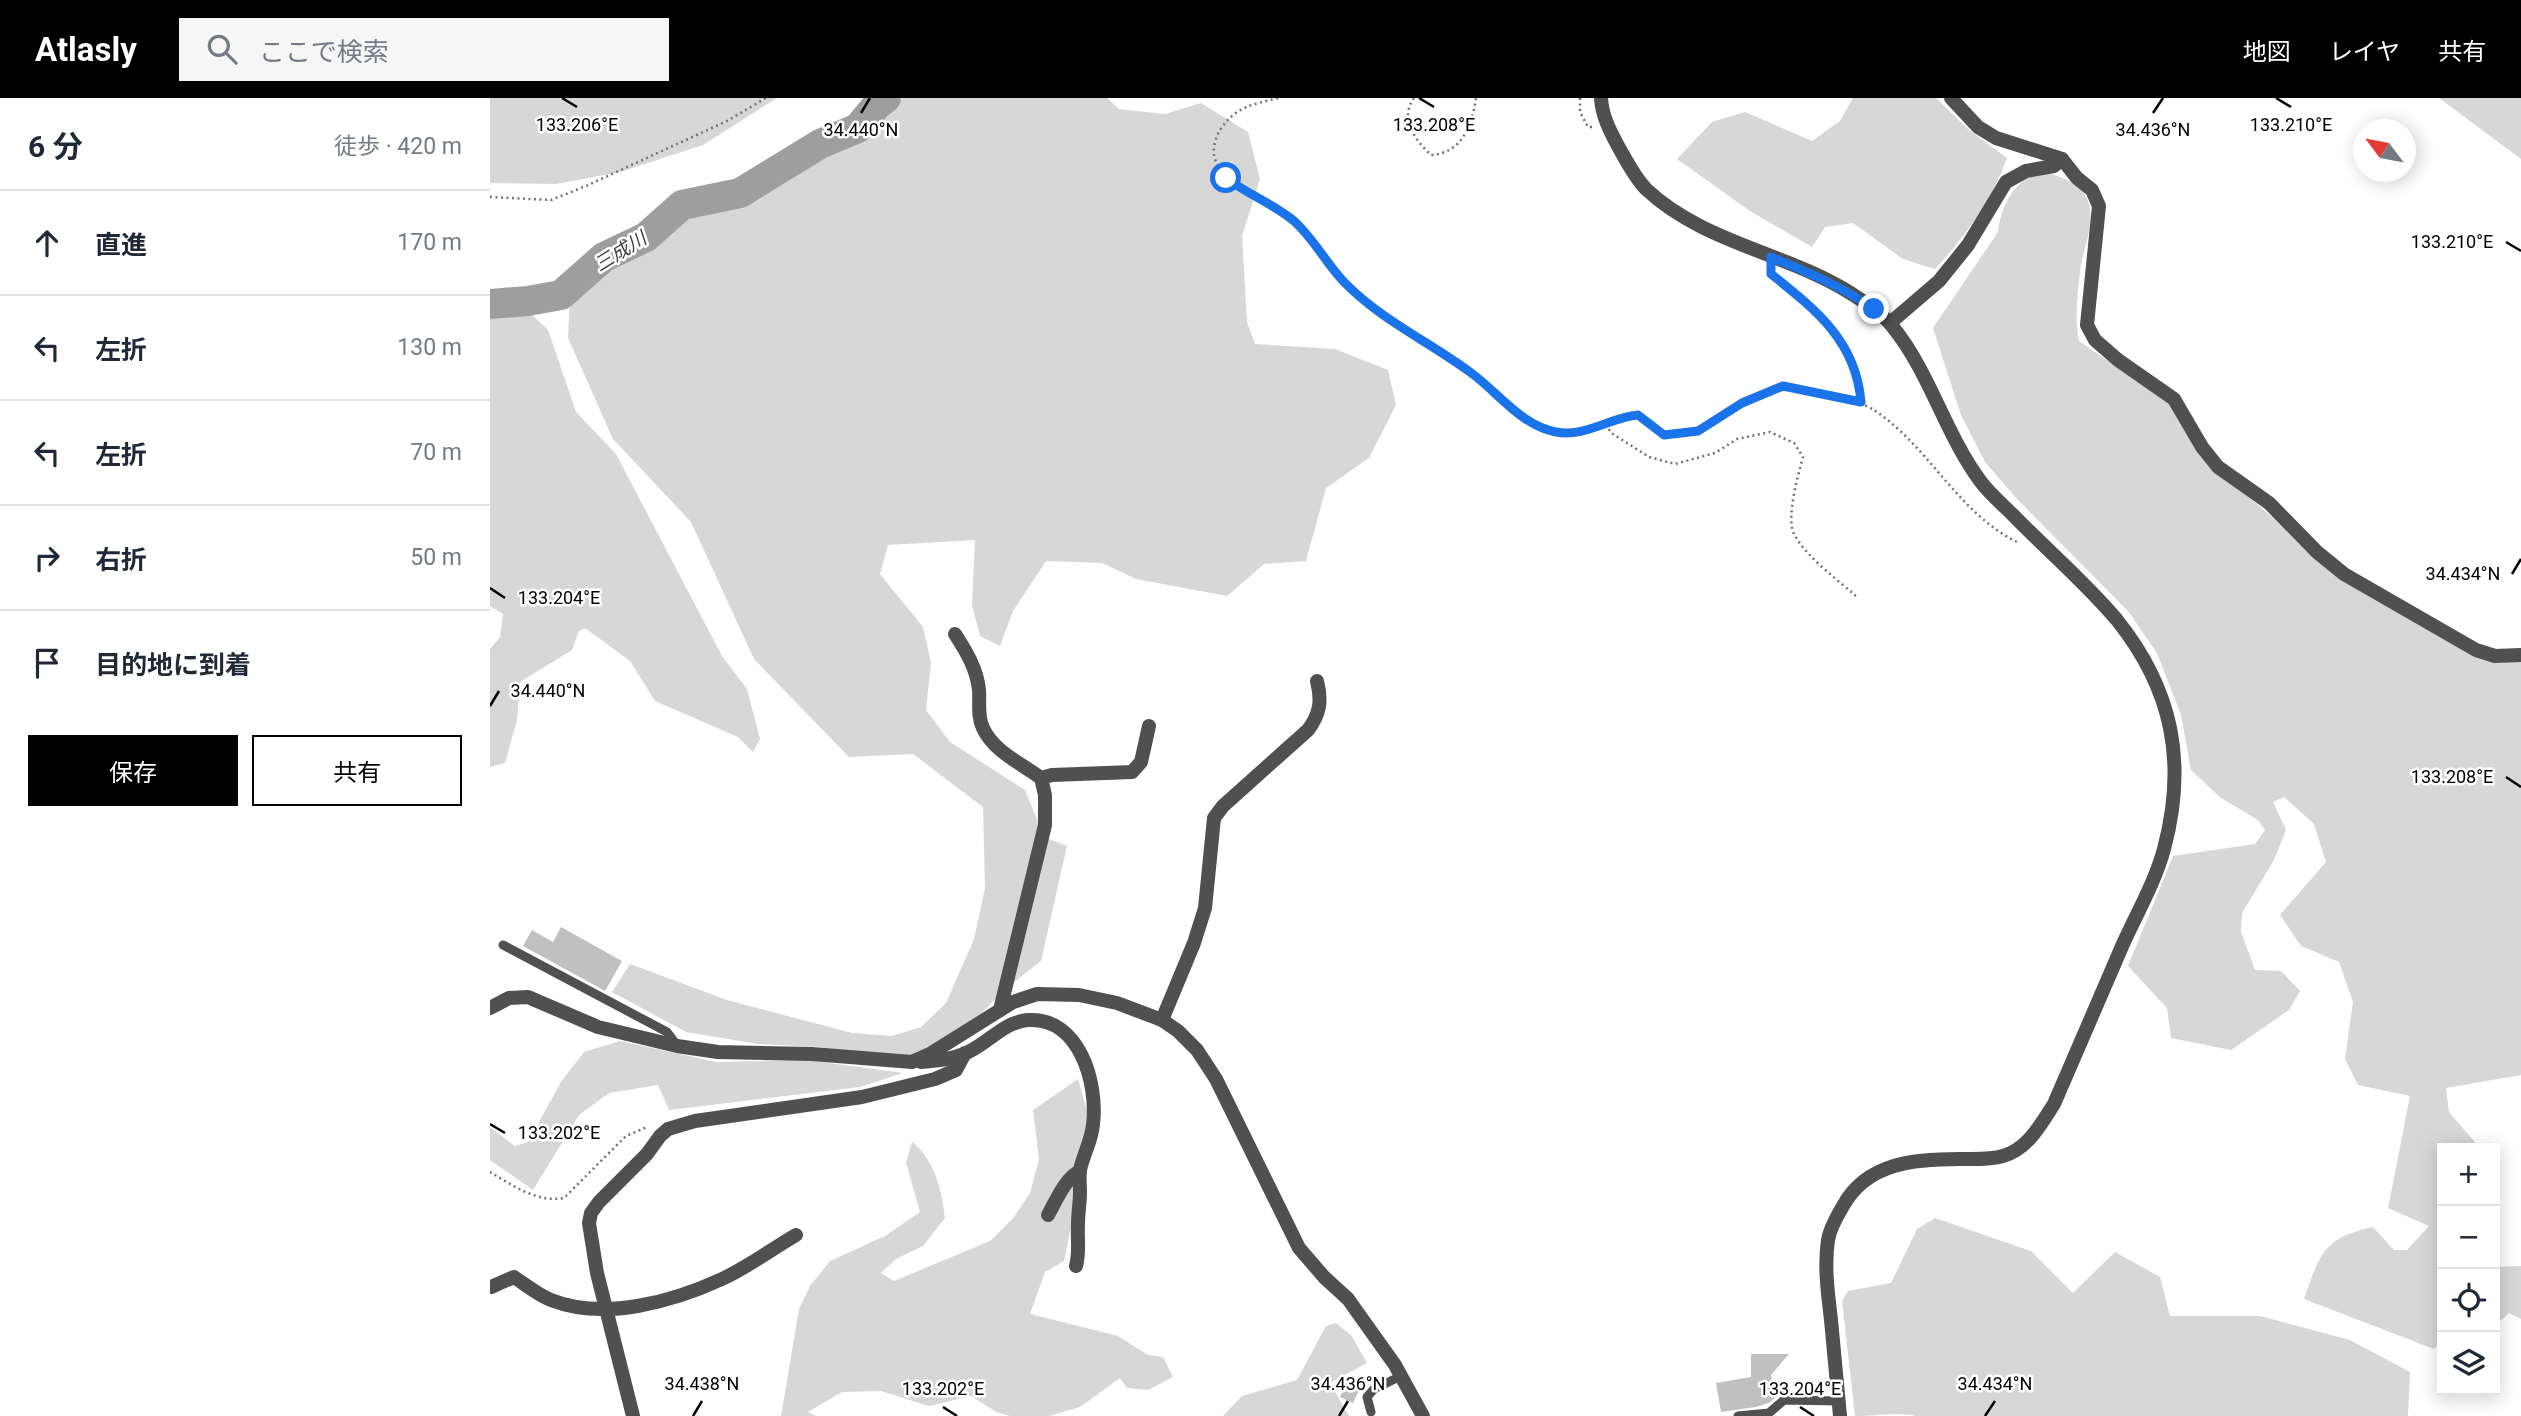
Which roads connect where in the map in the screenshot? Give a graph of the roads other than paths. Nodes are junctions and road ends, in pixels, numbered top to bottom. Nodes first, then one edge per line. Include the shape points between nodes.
1 (1601, 98) edge
2 (1951, 98) edge
3 (2062, 159) junction
4 (1890, 323) junction
5 (955, 634) dead end
6 (2521, 655) edge
7 (1317, 681) dead end
8 (1149, 726) dead end
9 (1041, 778) junction
10 (503, 945) dead end
11 (490, 1008) edge
12 (1000, 1010) junction
13 (1162, 1020) junction
14 (677, 1046) junction
15 (965, 1054) junction
16 (912, 1062) junction
17 (1080, 1171) junction
18 (1048, 1215) dead end
19 (796, 1235) dead end
20 (1076, 1266) dead end
21 (491, 1287) edge
22 (607, 1310) junction
23 (1401, 1376) junction
24 (1839, 1401) junction
25 (1371, 1412) dead end
26 (633, 1416) edge
27 (1423, 1416) edge
28 (1738, 1416) edge
29 (1840, 1416) edge

1 - 4 street via 1609,129 1644,186 1685,217 1850,292
2 - 3 street via 1978,127 1996,138
3 - 4 street via 2006,183 1968,246 1939,281
3 - 6 street via 2092,190 2099,206 2087,325 2095,341 2174,399 2218,467 2269,503 2344,574 2476,650 2495,656
4 - 24 street via 1982,484 2080,580 2137,648 2160,687 2169,720 2174,799 2163,852 2054,1104 2036,1133 2003,1156 1918,1160 1891,1166 1848,1196 1828,1238 1826,1276
5 - 9 street via 976,675 984,731
7 - 13 street via 1321,697 1316,720 1214,818 1205,908
8 - 9 street via 1141,762 1132,772
9 - 12 street via 1045,825
10 - 14 lane via 667,1032
11 - 14 street via 509,998 528,997 598,1027
12 - 13 street via 1037,994 1059,993 1117,1003
12 - 16 street
13 - 23 street via 1197,1050 1216,1079 1299,1248 1348,1299
14 - 16 street
15 - 16 street
15 - 17 street via 1026,1020 1051,1024 1069,1038 1089,1072 1094,1097 1093,1127
15 - 22 street via 956,1070 935,1079 862,1097 668,1129 591,1213 590,1237
17 - 18 street via 1068,1181
17 - 20 street
19 - 22 street via 723,1278 676,1296
21 - 22 street via 514,1278 548,1299
22 - 26 street
23 - 25 lane via 1367,1397
23 - 27 street
24 - 28 lane via 1783,1400 1769,1413
24 - 29 street

